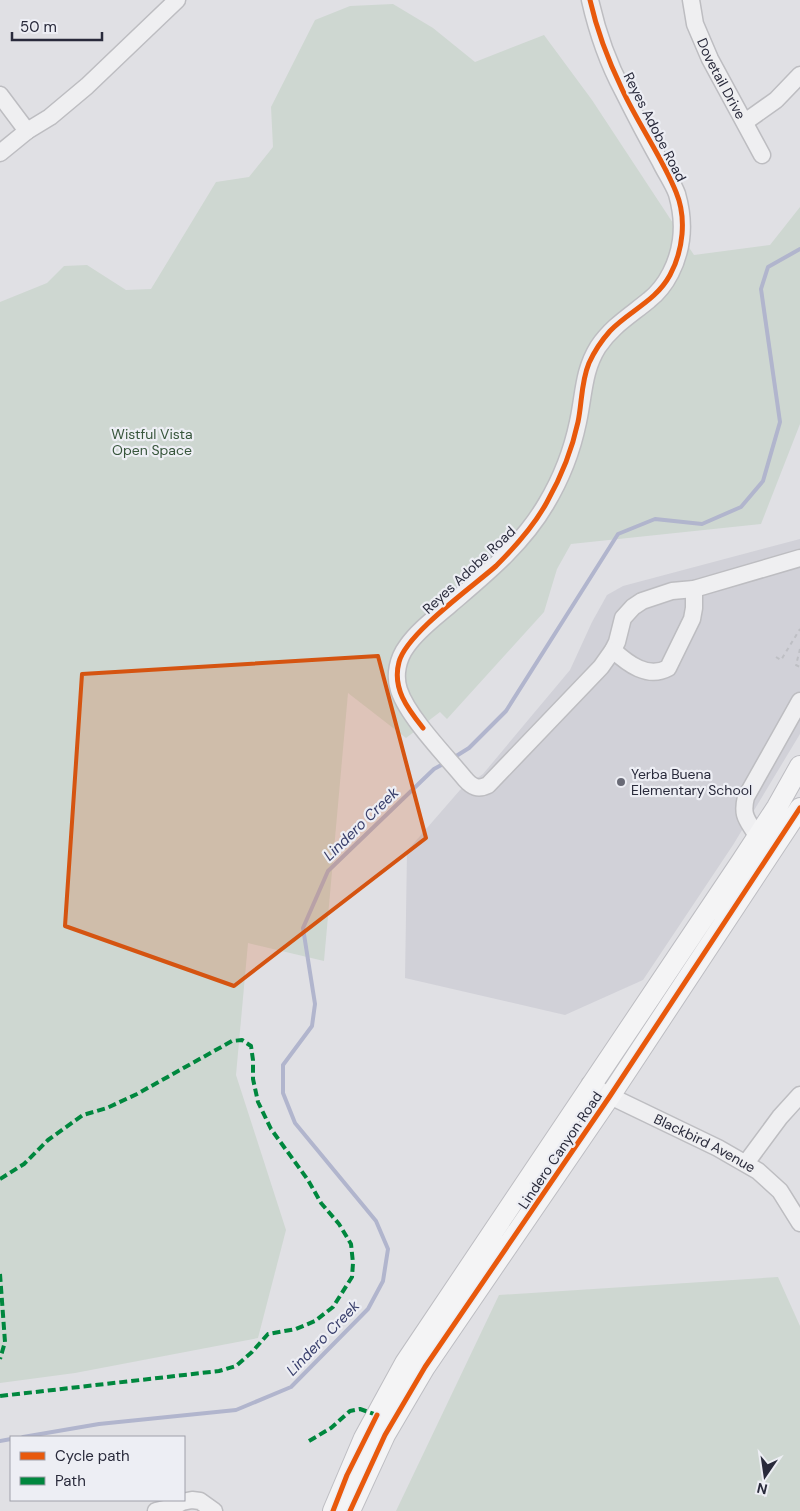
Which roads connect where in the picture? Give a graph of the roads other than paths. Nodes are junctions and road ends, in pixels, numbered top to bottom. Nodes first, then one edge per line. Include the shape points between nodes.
1 (177, 0) edge
2 (590, 0) edge
3 (690, 0) edge
4 (800, 75) edge
5 (0, 95) edge
6 (745, 122) junction
7 (27, 131) junction
8 (0, 153) edge
9 (762, 154) dead end
10 (800, 558) edge
11 (694, 589) junction
12 (613, 650) junction
13 (800, 701) edge
14 (800, 766) edge
15 (800, 808) edge
16 (757, 836) junction
17 (590, 1084) junction
18 (800, 1095) edge
19 (610, 1096) junction
20 (746, 1163) junction
21 (800, 1223) edge
22 (214, 1510) edge
23 (156, 1511) edge
24 (332, 1511) edge
25 (350, 1511) edge

1 - 7 street via 87,86 50,117
2 - 12 street, Reyes Adobe Road via 597,29 622,89 676,193 682,217 682,240 669,277 652,298 611,330 589,363 570,452 546,505 526,534 497,565 407,645 399,660 398,688 407,708 465,779 477,788 488,784
3 - 6 street, Dovetail Drive via 702,43
4 - 6 street via 776,100
5 - 7 street
6 - 9 street, Dovetail Drive
7 - 8 street
10 - 11 street, Reyes Adobe Road
11 - 12 street, Reyes Adobe Road via 672,591 633,607 623,618
11 - 12 street via 692,619 668,668 654,673 626,662
13 - 16 street via 746,797 743,809
14 - 16 main road, Lindero Canyon Road
15 - 19 main road, Lindero Canyon Road
16 - 17 main road, Lindero Canyon Road
17 - 19 street, Blackbird Avenue
17 - 24 main road, Lindero Canyon Road via 405,1363 364,1438
18 - 20 street
19 - 20 street, Blackbird Avenue
19 - 25 main road, Lindero Canyon Road via 425,1367 385,1435
20 - 21 street, Blackbird Avenue via 780,1191
22 - 23 street via 192,1500

